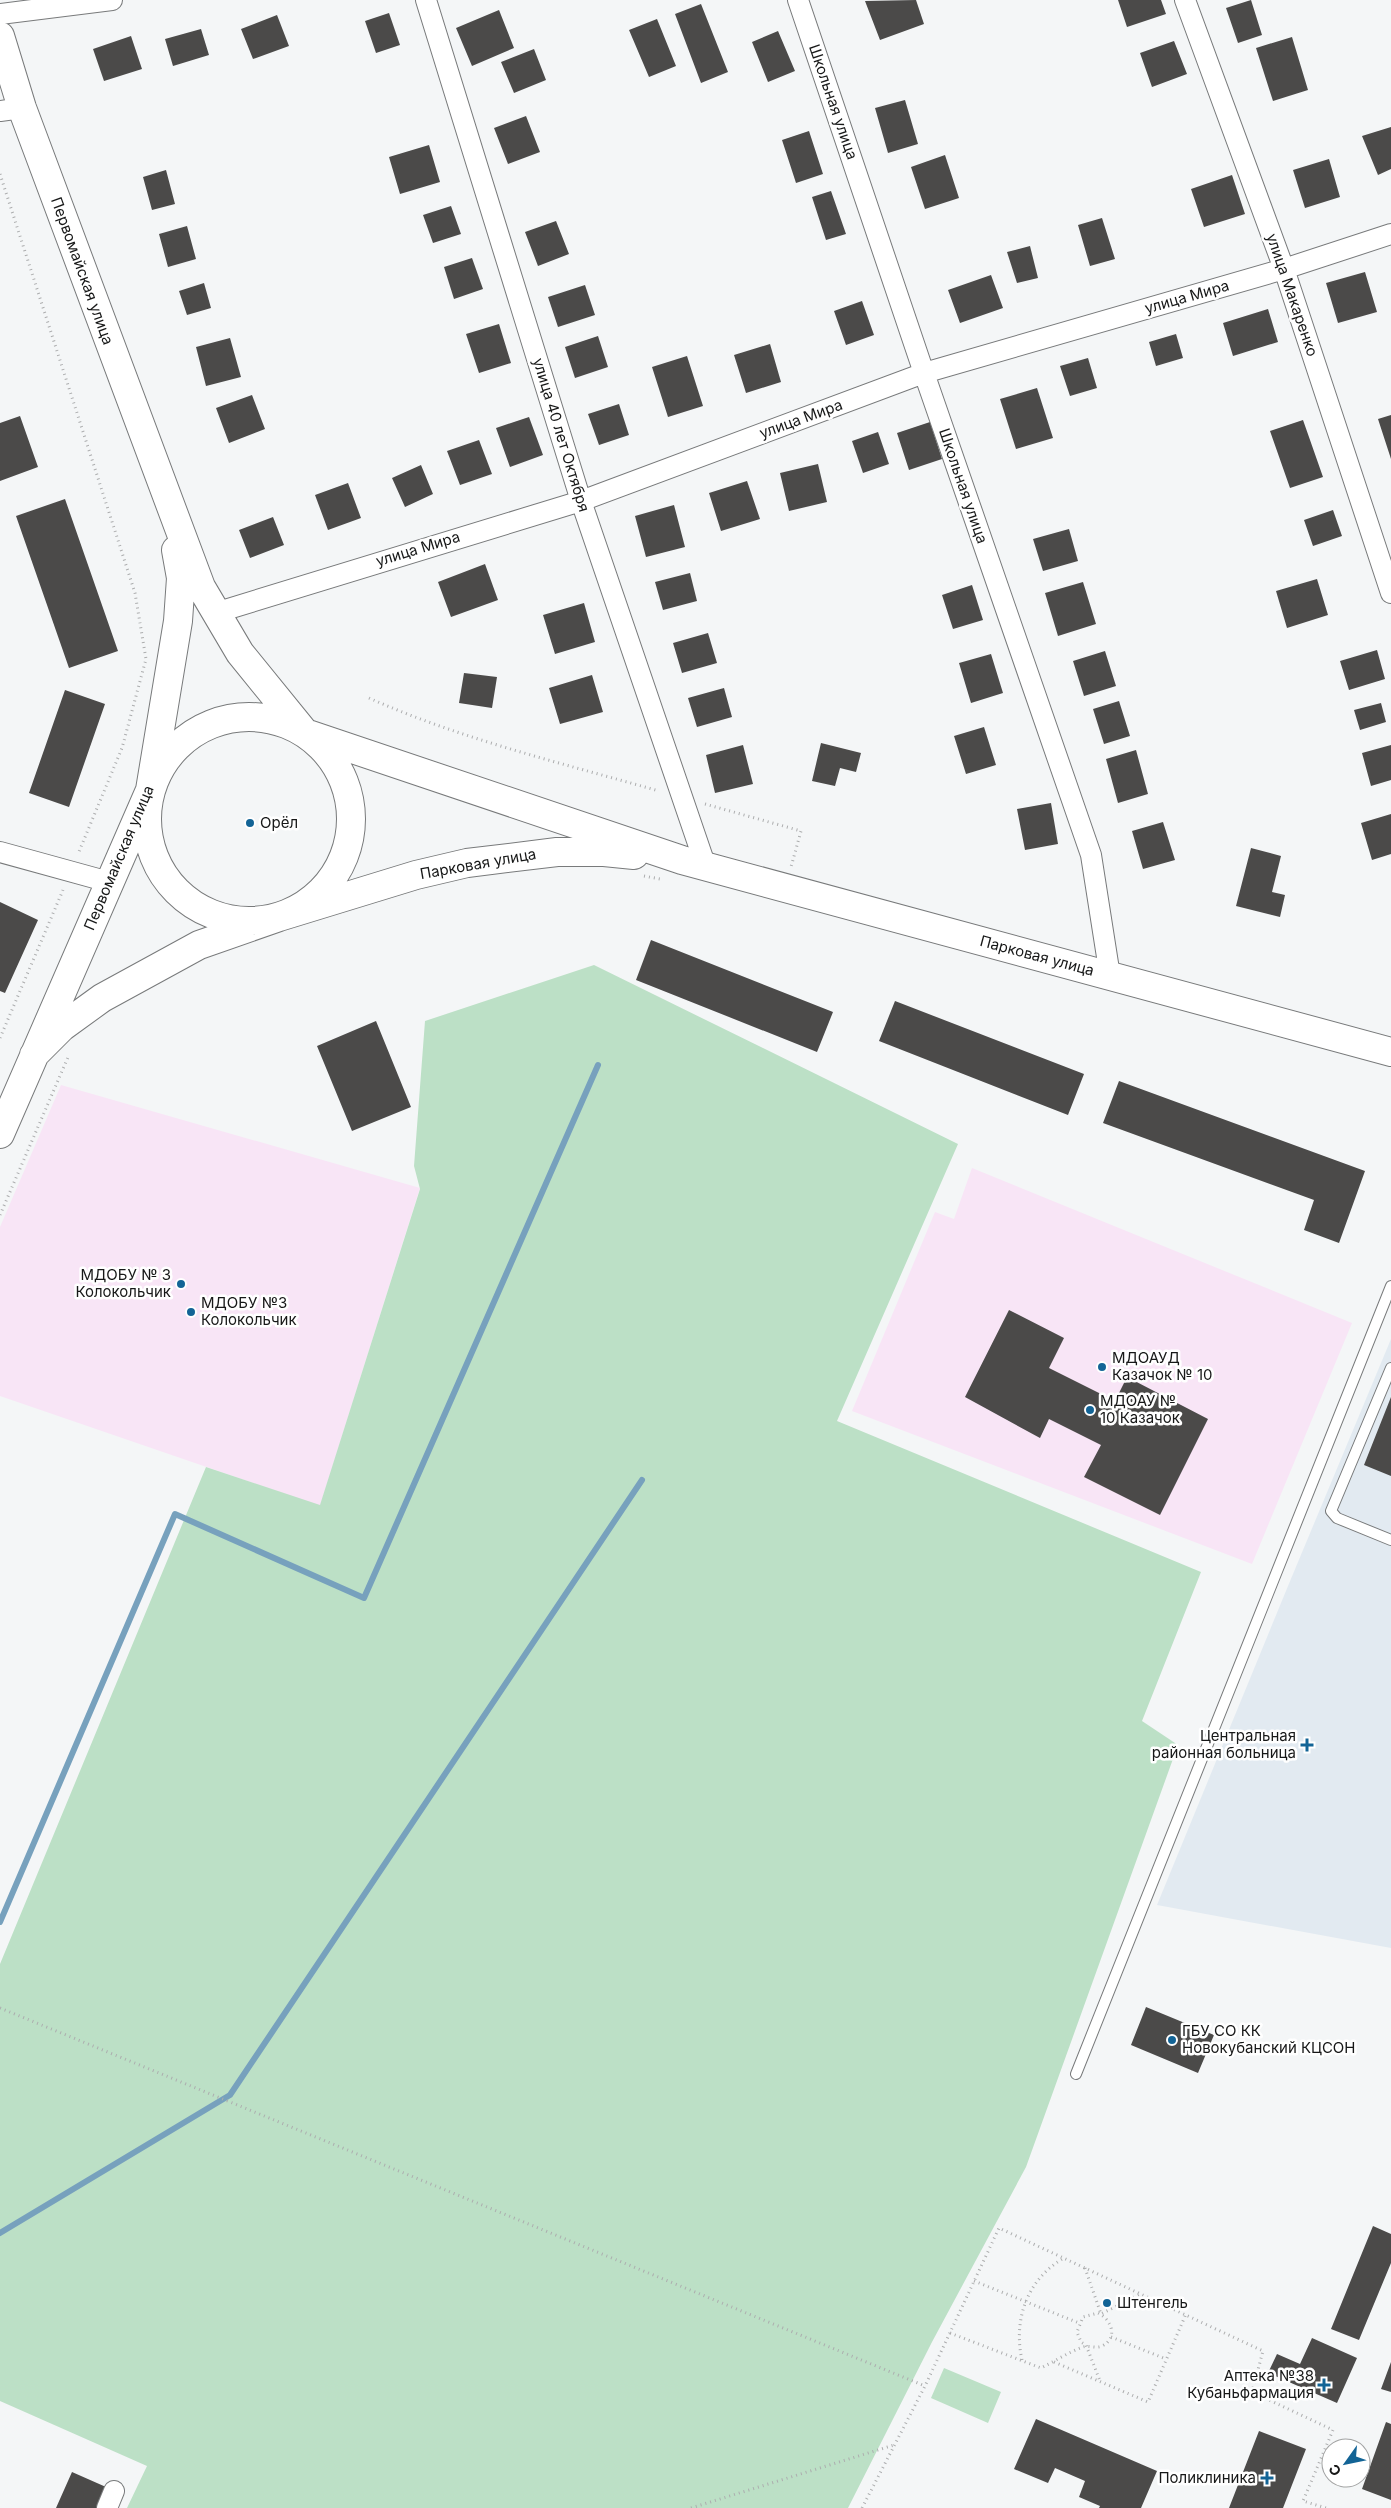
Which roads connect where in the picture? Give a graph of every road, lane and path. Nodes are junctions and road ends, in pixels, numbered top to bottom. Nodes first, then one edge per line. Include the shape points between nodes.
1 (112, 0) edge
2 (426, 0) edge
3 (798, 0) edge
4 (1185, 0) edge
5 (0, 14) edge
6 (0, 36) edge
7 (11, 109) edge
8 (0, 174) edge
9 (1391, 234) edge
10 (1284, 269) junction
11 (924, 373) junction
12 (582, 500) junction
13 (169, 504) junction
14 (1391, 593) edge
15 (215, 613) junction
16 (368, 698) dead end
17 (305, 733) junction
18 (150, 790) junction
19 (682, 798) junction
20 (0, 852) edge
21 (694, 864) junction
22 (71, 871) junction
23 (643, 876) dead end
24 (662, 880) dead end
25 (109, 882) junction
26 (786, 888) junction
27 (279, 917) junction
28 (1110, 976) junction
29 (0, 1038) edge
30 (75, 1049) dead end
31 (1391, 1052) edge
32 (34, 1056) junction
33 (0, 1134) edge
34 (0, 1215) edge
35 (1391, 1286) edge
36 (1391, 1368) edge
37 (1391, 1540) edge
38 (0, 2008) edge
39 (1076, 2074) dead end
40 (1064, 2258) junction
41 (1085, 2268) junction
42 (974, 2280) junction
43 (1141, 2294) junction
44 (1025, 2301) junction
45 (1101, 2314) junction
46 (1186, 2314) junction
47 (1079, 2323) junction
48 (950, 2332) junction
49 (1111, 2337) junction
50 (1086, 2346) junction
51 (1166, 2360) junction
52 (1023, 2361) junction
53 (1054, 2361) junction
54 (1100, 2381) junction
55 (925, 2386) junction
56 (894, 2445) junction
57 (691, 2508) edge
58 (862, 2508) edge
59 (1326, 2508) edge

1 - 5 street
2 - 12 street, улица 40 лет Октября
3 - 11 street, Школьная улица
4 - 10 street, улица Макаренко
6 - 7 main road, Первомайская улица
7 - 13 main road, Первомайская улица
8 - 22 path via 135,593 146,659 122,748
9 - 10 street, улица Мира
10 - 11 street, улица Мира
10 - 14 street, улица Макаренко
11 - 12 street, улица Мира
11 - 28 street, Школьная улица via 1091,855
12 - 15 street, улица Мира
12 - 19 street, улица 40 лет Октября
13 - 15 main road, Первомайская улица
13 - 18 main road, Первомайская улица via 181,578 178,621
15 - 17 main road, Первомайская улица via 252,669
16 - 19 path via 492,743
17 - 18 main road via 280,721 253,716 226,719 200,728 178,744 161,765
17 - 21 main road, Парковая улица
17 - 27 main road via 327,753 343,779 351,807 350,837 340,866 323,890 300,908
18 - 25 main road, Первомайская улица
18 - 27 main road via 146,818 150,846 161,873 180,895 203,911 230,920 258,921
19 - 21 street, улица 40 лет Октября
19 - 26 path via 801,831
20 - 22 street
21 - 26 main road, Парковая улица
21 - 27 main road, Парковая улица via 604,852 514,856 416,875
22 - 25 street
22 - 29 path
23 - 24 path
25 - 32 main road, Первомайская улица
26 - 28 main road, Парковая улица
27 - 32 main road, Первомайская улица via 200,945 102,998 62,1027
28 - 31 main road, Парковая улица
30 - 34 path via 69,1055
32 - 33 main road, Первомайская улица
35 - 39 lane
36 - 37 lane via 1331,1511 1337,1518
38 - 55 path
40 - 41 path
40 - 42 path via 999,2228
40 - 44 path via 1040,2276
41 - 43 path
41 - 45 path
42 - 44 path
42 - 48 path
43 - 45 path
43 - 46 path
44 - 47 path
44 - 52 path via 1019,2338
45 - 47 path via 1087,2314
45 - 49 path via 1111,2325
46 - 51 path
46 - 59 path via 1264,2351 1252,2392 1333,2430 1302,2500
47 - 50 path via 1079,2337
48 - 52 path
48 - 55 path
49 - 50 path via 1103,2346
49 - 51 path
50 - 53 path
50 - 54 path
51 - 54 path via 1148,2402
52 - 53 path via 1041,2368
53 - 54 path
55 - 56 path
56 - 57 path
56 - 58 path

